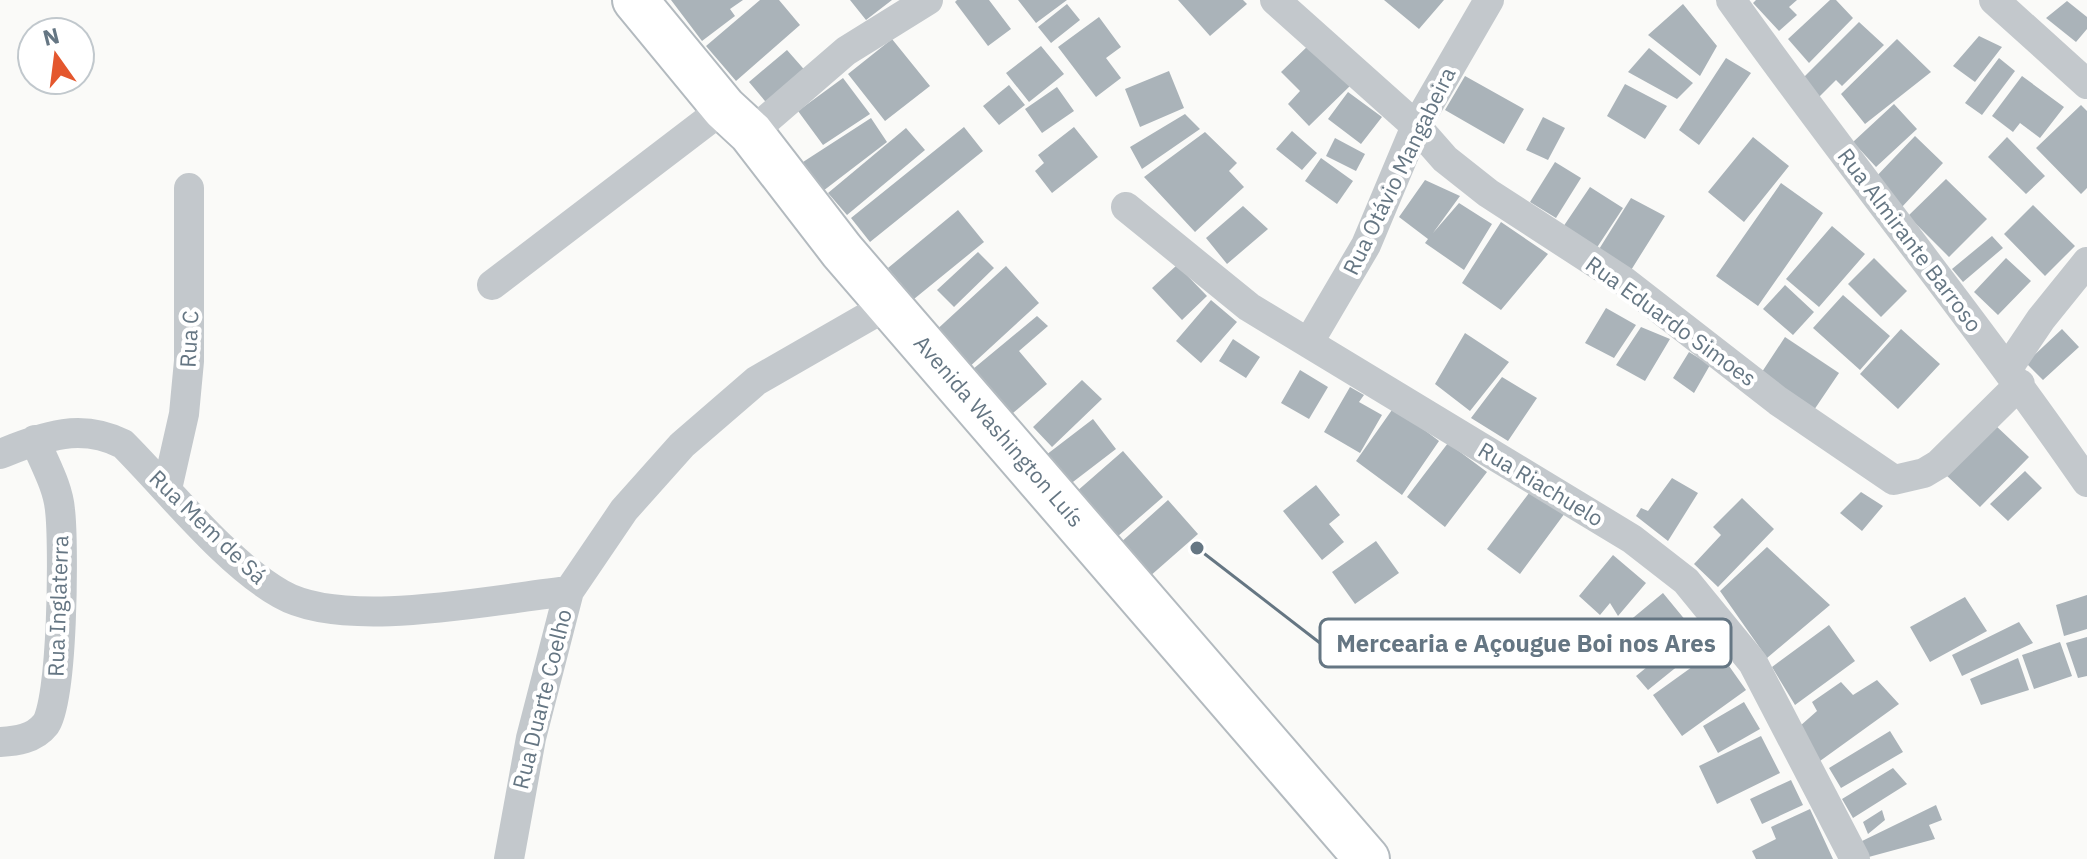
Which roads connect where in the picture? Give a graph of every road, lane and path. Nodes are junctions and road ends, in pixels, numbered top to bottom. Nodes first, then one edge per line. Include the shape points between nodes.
1 (635, 0) edge
2 (928, 0) edge
3 (1275, 0) edge
4 (1489, 0) edge
5 (1731, 0) edge
6 (1994, 0) edge
7 (2087, 84) edge
8 (737, 120) junction
9 (1416, 126) junction
10 (189, 188) dead end
11 (1126, 207) dead end
12 (2087, 262) edge
13 (492, 285) dead end
14 (890, 304) junction
15 (1309, 342) junction
16 (2014, 376) junction
17 (35, 440) junction
18 (0, 454) edge
19 (2087, 482) edge
20 (167, 489) junction
21 (569, 591) junction
22 (0, 742) edge
23 (509, 859) edge
24 (1367, 859) edge
25 (1855, 859) edge

1 - 8 main road, Avenida Washington Luís
2 - 8 street
3 - 9 street, Rua Eduardo Simoes
4 - 9 street, Rua Otávio Mangabeira
5 - 16 street, Rua Almirante Barroso
6 - 7 street
8 - 13 street
8 - 14 main road, Avenida Washington Luís
9 - 15 street, Rua Otávio Mangabeira via 1366,245
9 - 16 street, Rua Eduardo Simoes via 1445,159 1488,193 1625,282 1778,401 1894,480 1939,464
10 - 20 street, Rua C via 189,361 184,414
11 - 15 street, Rua Riachuelo via 1249,307
12 - 16 street via 2041,319
14 - 21 street, Rua Duarte Coelho via 756,381 682,445 624,510
14 - 24 main road, Avenida Washington Luís
15 - 25 street, Rua Riachuelo via 1632,539 1686,581 1753,663
16 - 19 street, Rua Almirante Barroso
17 - 18 street, Rua Mem de Sá
17 - 20 street, Rua Mem de Sá via 60,432 104,434 123,444
17 - 22 street, Rua Inglaterra via 60,508 63,564 55,691 45,726 22,740
20 - 21 street, Rua Mem de Sá via 250,573 315,609 385,611
21 - 23 street, Rua Duarte Coelho via 531,738

